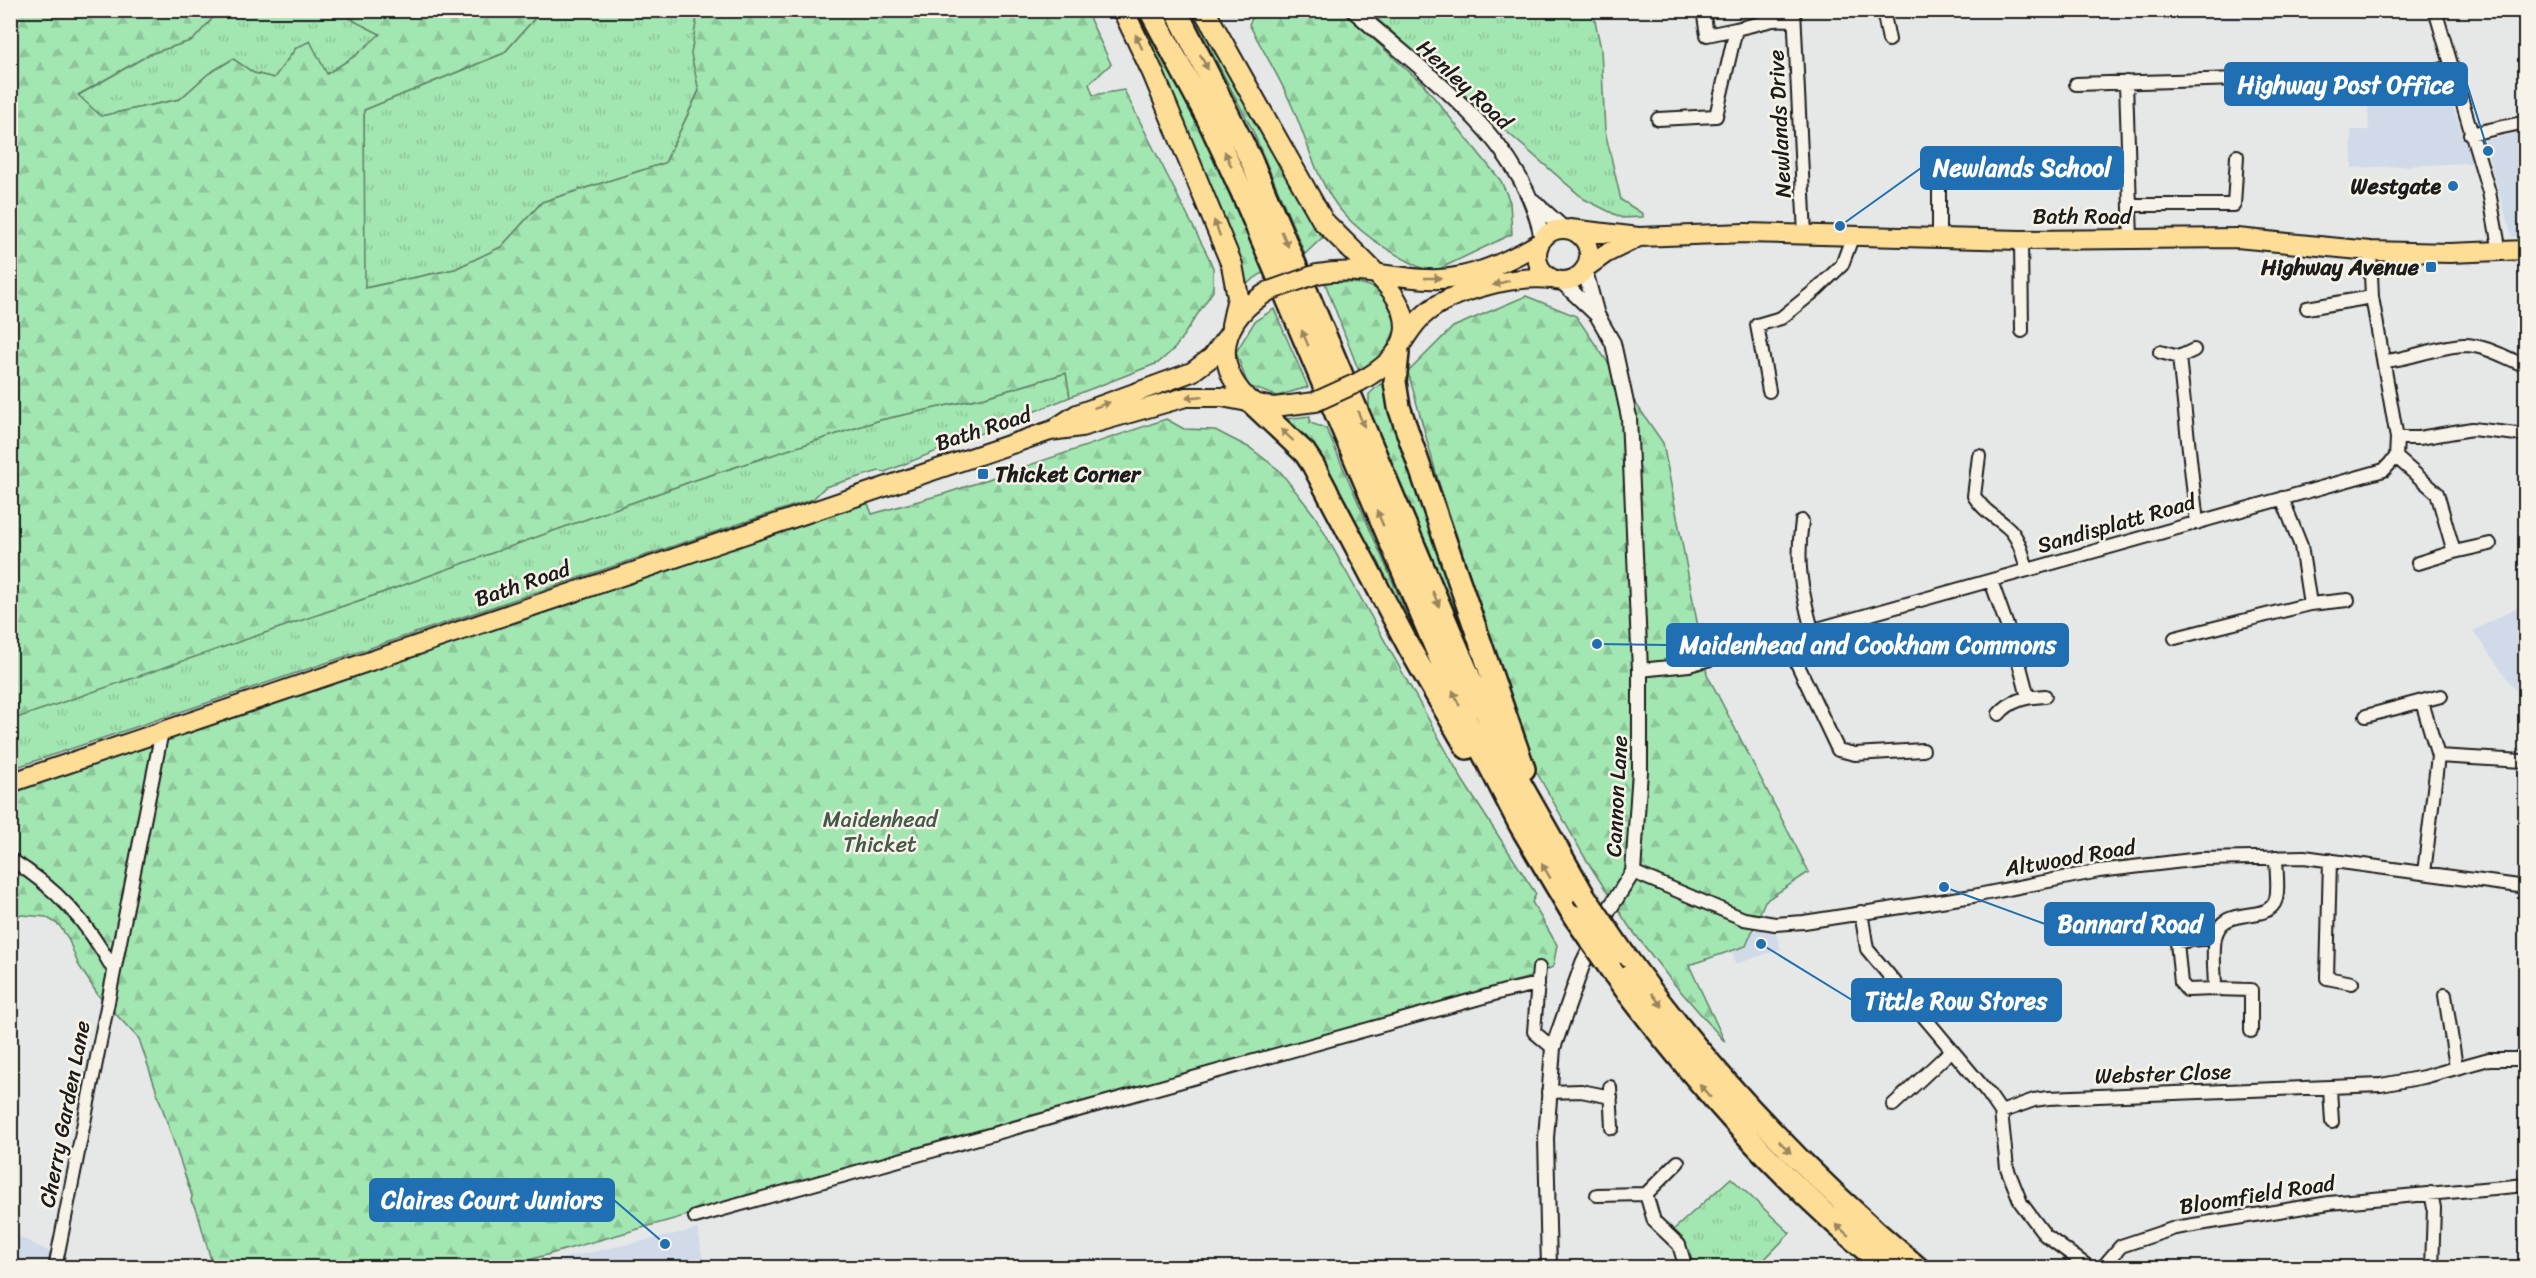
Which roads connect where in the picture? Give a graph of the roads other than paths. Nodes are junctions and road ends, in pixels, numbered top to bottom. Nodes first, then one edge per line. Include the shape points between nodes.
1 (1123, 10) edge
2 (1150, 10) edge
3 (1176, 10) edge
4 (1204, 10) edge
5 (1353, 10) edge
6 (1703, 10) edge
7 (1883, 10) edge
8 (2435, 10) edge
9 (1794, 15) edge
10 (1736, 29) junction
11 (1889, 40) dead end
12 (2450, 67) junction
13 (2126, 82) junction
14 (2076, 84) dead end
15 (1658, 119) dead end
16 (2526, 122) edge
17 (2470, 134) junction
18 (2237, 156) dead end
19 (1939, 166) dead end
20 (1533, 201) junction
21 (2131, 205) junction
22 (1567, 229) junction
23 (1805, 235) junction
24 (1853, 235) junction
25 (1639, 237) junction
26 (1939, 237) junction
27 (2021, 240) junction
28 (2131, 240) junction
29 (1541, 241) junction
30 (2370, 250) junction
31 (2526, 250) edge
32 (2500, 252) junction
33 (1586, 269) junction
34 (1375, 273) junction
35 (1556, 280) junction
36 (2372, 297) junction
37 (2307, 308) dead end
38 (1597, 315) junction
39 (1230, 330) junction
40 (2022, 331) dead end
41 (1400, 348) junction
42 (2194, 350) dead end
43 (2160, 352) dead end
44 (2179, 357) junction
45 (2385, 361) junction
46 (2526, 366) edge
47 (1769, 391) dead end
48 (1252, 403) junction
49 (1050, 431) junction
50 (2526, 435) edge
51 (2397, 438) junction
52 (1979, 456) dead end
53 (2396, 457) junction
54 (2282, 498) junction
55 (1802, 521) dead end
56 (2197, 523) junction
57 (2490, 544) dead end
58 (2454, 552) junction
59 (2418, 563) dead end
60 (2027, 570) junction
61 (1991, 581) junction
62 (2348, 600) dead end
63 (2310, 604) junction
64 (1812, 630) junction
65 (1785, 638) junction
66 (2175, 638) dead end
67 (1640, 670) junction
68 (2045, 696) dead end
69 (2441, 696) dead end
70 (2028, 697) junction
71 (2422, 702) junction
72 (1999, 714) dead end
73 (2366, 716) dead end
74 (162, 731) junction
75 (1923, 750) dead end
76 (2438, 756) junction
77 (2523, 761) dead end
78 (10, 783) edge
79 (1541, 821) junction
80 (1520, 825) junction
81 (2277, 857) junction
82 (10, 860) edge
83 (2330, 860) junction
84 (1633, 872) junction
85 (2424, 873) junction
86 (2526, 887) edge
87 (1861, 912) junction
88 (2215, 937) junction
89 (1539, 968) dead end
90 (113, 969) junction
91 (2352, 983) dead end
92 (1538, 984) junction
93 (2215, 989) junction
94 (2445, 995) dead end
95 (2252, 1031) dead end
96 (1553, 1048) junction
97 (1952, 1050) junction
98 (2526, 1059) edge
99 (2456, 1067) junction
100 (2330, 1089) junction
101 (1548, 1092) junction
102 (1893, 1105) dead end
103 (2001, 1112) junction
104 (2332, 1122) dead end
105 (1612, 1128) dead end
106 (1678, 1161) dead end
107 (2526, 1185) edge
108 (2431, 1193) junction
109 (1646, 1194) junction
110 (1597, 1195) dead end
111 (695, 1217) dead end
112 (55, 1268) edge
113 (1550, 1268) edge
114 (1686, 1268) edge
115 (1887, 1268) edge
116 (1918, 1268) edge
117 (2090, 1268) edge
118 (2103, 1268) edge
119 (2432, 1268) edge

39 -> 1 highway via 1238,297 1232,265
80 -> 2 highway via 1440,661 1224,151
3 -> 79 highway via 1251,160 1470,680
4 - 34 highway via 1323,221
5 - 20 street, Henley Road via 1501,146
6 - 10 street via 1707,35
7 - 11 street
8 - 12 street
9 - 10 street
9 - 23 street, Newlands Drive
10 - 15 street via 1716,116
12 - 13 street via 2436,72 2374,75
12 - 17 street
13 - 14 street
13 - 21 street
16 - 17 street
17 - 32 street via 2488,192
18 - 21 street via 2234,205
19 - 26 street
20 - 22 street, Henley Road
20 - 29 street, Henley Road
21 - 28 street
22 - 25 main road, Bath Road
22 - 29 main road via 1554,230
22 - 33 main road via 1579,234 1588,246
23 - 24 main road, Bath Road
23 - 25 main road, Bath Road
24 - 26 main road, Bath Road
24 - 47 street via 1842,265 1781,318 1757,326
25 - 33 main road, Bath Road via 1605,254
26 - 27 main road, Bath Road
27 - 28 main road, Bath Road
27 - 40 street
28 - 30 main road, Bath Road via 2237,238
34 -> 29 main road via 1427,279 1453,277 1506,263
29 - 35 main road via 1537,261 1542,271
30 - 32 main road, Bath Road
30 - 36 street
31 - 32 main road, Bath Road
33 - 35 main road via 1574,279
33 - 38 street, Cannon Lane
34 - 39 main road, bridge via 1317,273 1269,291 1251,304
34 - 41 main road via 1401,308 1404,326
35 - 38 street, Cannon Lane
35 -> 41 main road via 1519,278 1444,302 1423,315
36 - 37 street
36 - 45 street
38 - 67 street, Cannon Lane via 1613,343 1629,417
39 - 48 main road via 1225,354 1229,374
49 -> 39 main road, Bath Road via 1077,414 1192,372 1212,357
41 - 48 main road, bridge via 1359,382 1315,402 1284,406
41 - 79 highway via 1396,398
42 - 44 street
43 - 44 street
44 - 56 street
45 - 46 street via 2465,345 2486,349
45 - 51 street
48 -> 49 main road, Bath Road via 1214,397 1186,398 1081,427
80 -> 48 highway via 1447,717 1313,465
49 - 74 main road, Bath Road
50 - 51 street via 2472,429
51 - 53 street
52 - 60 street via 1974,496 1988,514 2008,527
53 - 54 street, Sandisplatt Road via 2384,470
53 - 58 street via 2437,493
54 - 56 street, Sandisplatt Road
54 - 63 street via 2301,546
55 - 64 street via 1798,553 1800,586
56 - 60 street, Sandisplatt Road
57 - 58 street
58 - 59 street
60 - 61 street, Sandisplatt Road
61 - 64 street, Sandisplatt Road
61 - 70 street
62 - 63 street
63 - 66 street
64 - 65 street, Sandisplatt Road
65 - 67 street, Sandisplatt Road via 1689,665
65 - 75 street via 1838,750 1855,754
67 - 84 street, Cannon Lane via 1640,771
68 - 70 street
69 - 71 street
70 - 72 street via 2007,704
71 - 73 street
71 - 76 street
74 - 78 main road, Bath Road
74 - 90 street, Cherry Garden Lane
76 - 77 street
76 - 85 street
79 -> 116 highway, bridge via 1583,894 1692,1044 1754,1116 1839,1200
115 -> 80 highway, bridge via 1804,1194 1675,1055 1574,916
81 - 83 street, Altwood Road
81 - 87 street, Altwood Road via 2129,866 1973,896
81 - 88 street via 2276,899 2271,907 2222,923
82 - 90 street via 48,885 92,932
83 - 85 street, Altwood Road
83 - 91 street via 2327,983
84 - 87 street, Altwood Road via 1744,919 1776,924
84 - 96 street, Cannon Lane via 1608,911 1583,963
85 - 86 street, Altwood Road
87 - 97 street via 1867,949
88 - 93 street
88 - 93 street via 2177,942 2181,983 2187,990
89 - 92 street
90 - 112 street, Cherry Garden Lane
92 - 96 street via 1534,1032
92 - 111 street
93 - 95 street via 2252,990
94 - 99 street
96 - 101 street, Cannon Lane
97 - 102 street
97 - 103 street
98 - 99 street, Webster Close via 2489,1059
99 - 100 street, Webster Close via 2391,1083
100 - 103 street, Webster Close via 2048,1098
100 - 104 street
101 - 105 street via 1611,1092
101 - 113 street, Cannon Lane
103 - 117 street via 2007,1168 2021,1203 2045,1235
106 - 109 street
107 - 108 street, Bloomfield Road
108 - 118 street, Bloomfield Road via 2329,1203 2175,1228 2121,1246
108 - 119 street
109 - 110 street
109 - 114 street via 1654,1221 1679,1245

